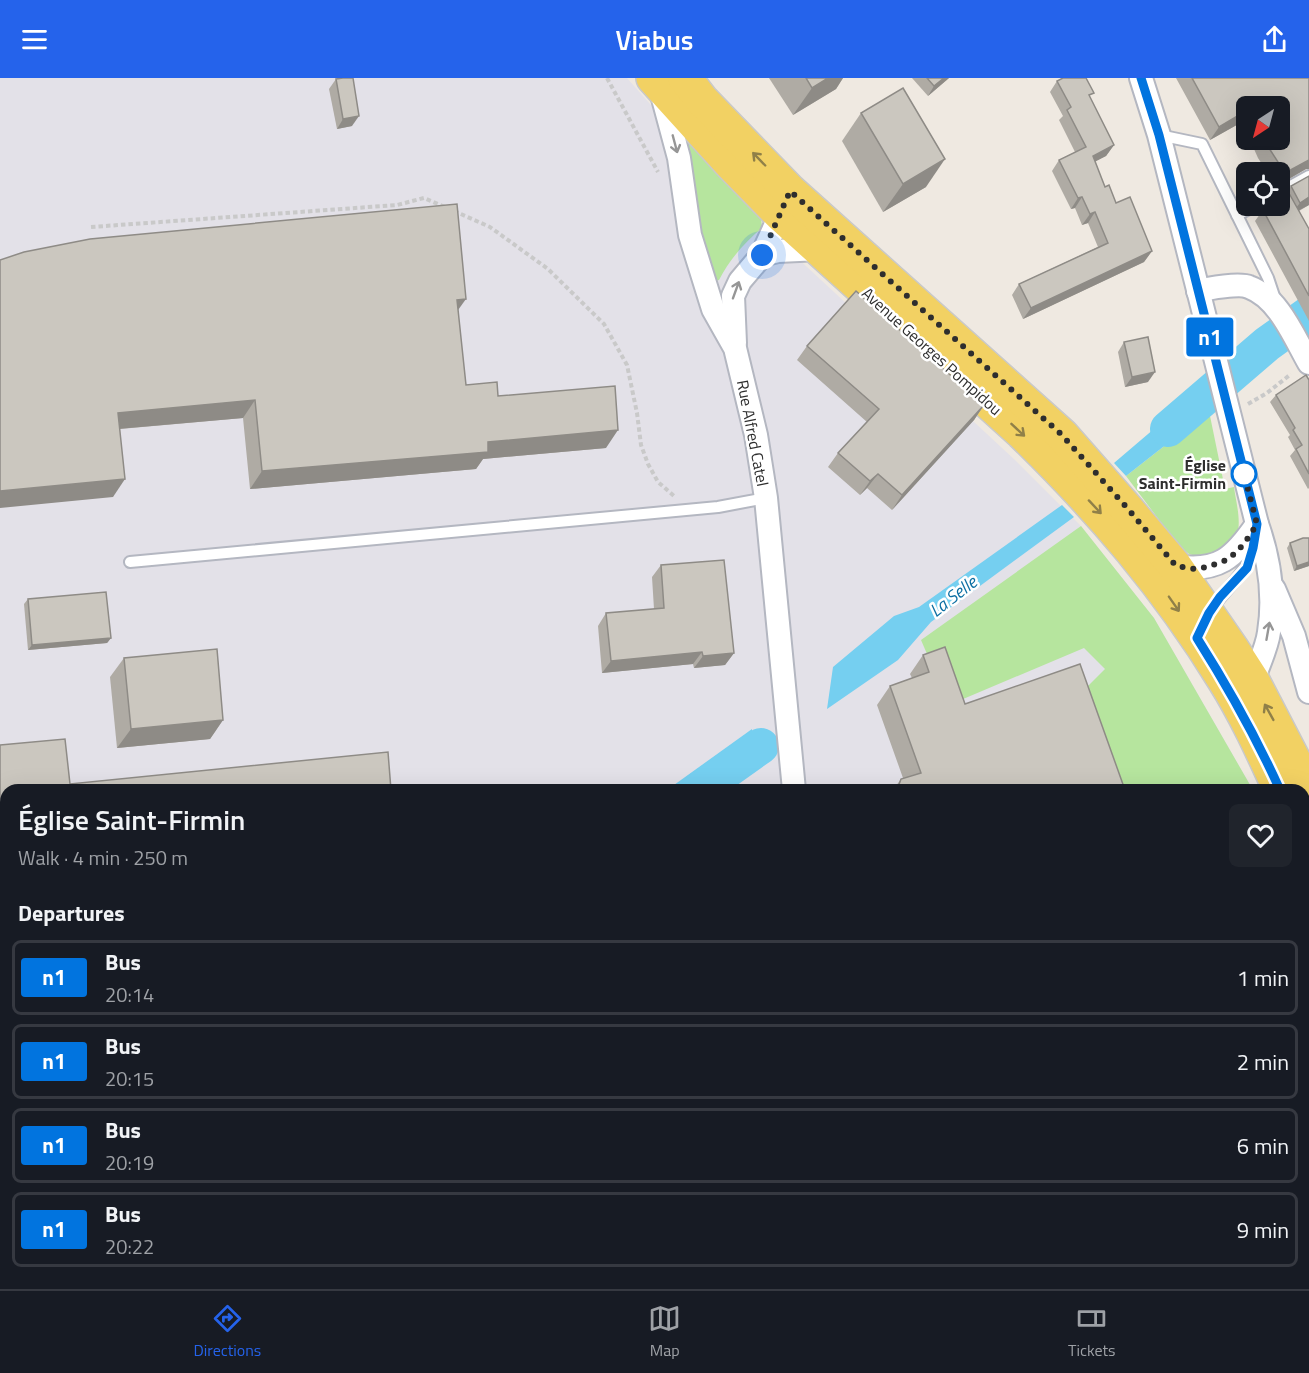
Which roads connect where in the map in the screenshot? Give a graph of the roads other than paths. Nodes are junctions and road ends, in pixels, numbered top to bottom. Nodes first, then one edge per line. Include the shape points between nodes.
1 (1144, 79) edge
2 (666, 81) edge
3 (1159, 135) junction
4 (1309, 176) edge
5 (1290, 186) edge
6 (785, 203) junction
7 (1236, 211) edge
8 (1238, 216) edge
9 (820, 249) junction
10 (762, 255) junction
11 (1198, 291) junction
12 (1278, 310) junction
13 (735, 348) junction
14 (1306, 357) edge
15 (766, 498) junction
16 (1257, 524) junction
17 (130, 562) dead end
18 (1176, 566) junction
19 (1270, 580) junction
20 (1203, 625) junction
21 (1253, 681) junction
22 (1309, 692) edge
23 (793, 784) edge
24 (1277, 784) edge
25 (1306, 784) edge

1 - 3 street
2 - 6 main road, Avenue Georges Pompidou
2 -> 13 street, Rue Alfred Catel via 690,235 713,309
3 - 7 lane via 1202,144
3 - 11 street
4 - 5 lane
6 - 9 main road, Avenue Georges Pompidou
6 - 10 street
6 - 18 main road, Avenue Georges Pompidou via 1062,435
8 - 12 lane via 1268,278
9 - 10 street
9 -> 20 main road, Avenue Georges Pompidou via 1054,465 1116,530 1161,586
13 -> 10 street via 733,296
11 - 12 street via 1248,286
11 - 16 street
12 - 14 street
13 - 15 street, Rue Alfred Catel
15 - 17 lane via 691,510
15 - 23 street, Rue Alfred Catel
16 - 18 street via 1229,559 1194,569
16 - 19 street
16 - 20 lane via 1247,568 1220,597
18 - 20 main road, Avenue Georges Pompidou
21 -> 19 street via 1269,633
19 - 22 street via 1294,636
20 - 21 main road
20 - 24 main road via 1225,681
25 -> 21 main road

